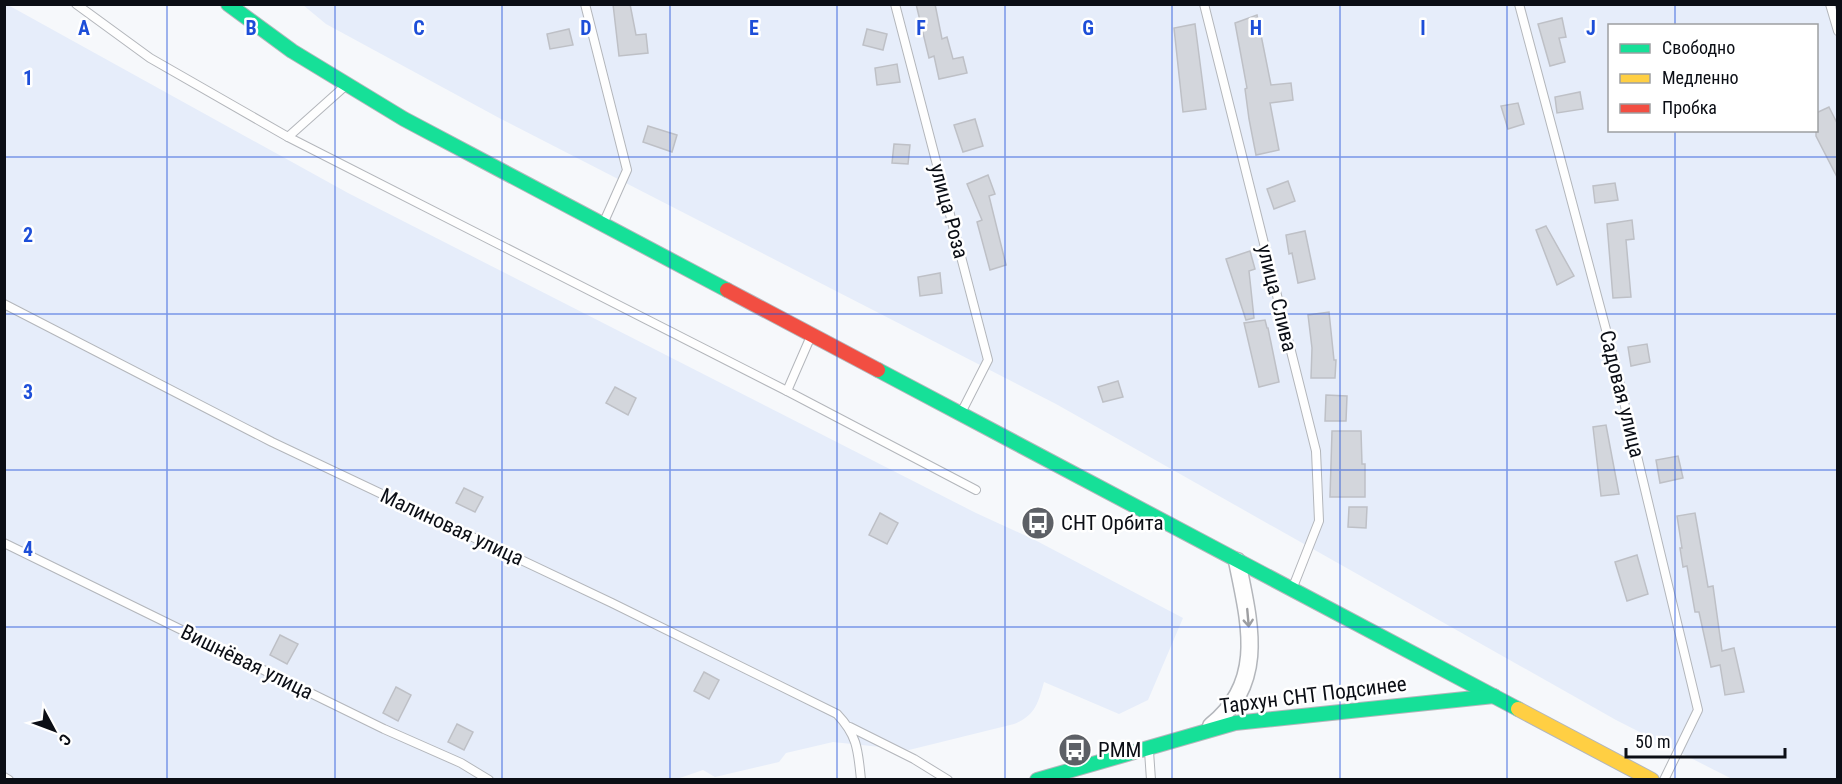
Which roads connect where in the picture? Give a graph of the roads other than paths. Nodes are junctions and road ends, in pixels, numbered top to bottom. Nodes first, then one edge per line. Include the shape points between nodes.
1 (76, 4) edge
2 (228, 4) edge
3 (585, 4) edge
4 (895, 4) edge
5 (1204, 4) edge
6 (1519, 4) edge
7 (1830, 4) edge
8 (1838, 31) edge
9 (346, 85) junction
10 (288, 137) junction
11 (603, 224) junction
12 (4, 304) edge
13 (812, 334) junction
14 (787, 391) junction
15 (960, 413) junction
16 (975, 490) dead end
17 (4, 543) edge
18 (1236, 561) junction
19 (1291, 590) junction
20 (1494, 696) junction
21 (850, 727) junction
22 (1204, 731) junction
23 (1149, 747) junction
24 (4, 777) edge
25 (9, 780) edge
26 (489, 780) edge
27 (861, 780) edge
28 (948, 780) edge
29 (1036, 780) edge
30 (1151, 780) edge
31 (1652, 780) edge
32 (1664, 780) edge

1 - 10 lane via 150,58
2 - 9 main road via 246,20
3 - 11 lane via 627,170
4 - 15 lane, улица Роза via 988,360
5 - 19 lane, улица Слива via 1316,452 1319,521
6 - 32 lane, Садовая улица via 1612,352 1698,710
7 - 8 lane
9 - 10 lane
9 - 11 main road
10 - 14 lane
11 - 13 main road
12 - 21 lane, Малиновая улица via 272,442 837,714
13 - 14 lane
13 - 15 main road
14 - 16 lane
15 - 18 main road
17 - 26 lane, Вишнёвая улица
18 - 19 main road
18 -> 22 street via 1248,612 1250,657 1243,689 1226,714
19 - 20 main road
20 - 22 main road, Тархун СНТ Подсинее via 1234,723
20 - 31 main road
21 - 27 lane via 858,746
21 - 28 lane, Малиновая улица
22 - 23 main road, Тархун СНТ Подсинее
23 - 29 main road, Тархун СНТ Подсинее
23 - 30 lane
24 - 25 lane

